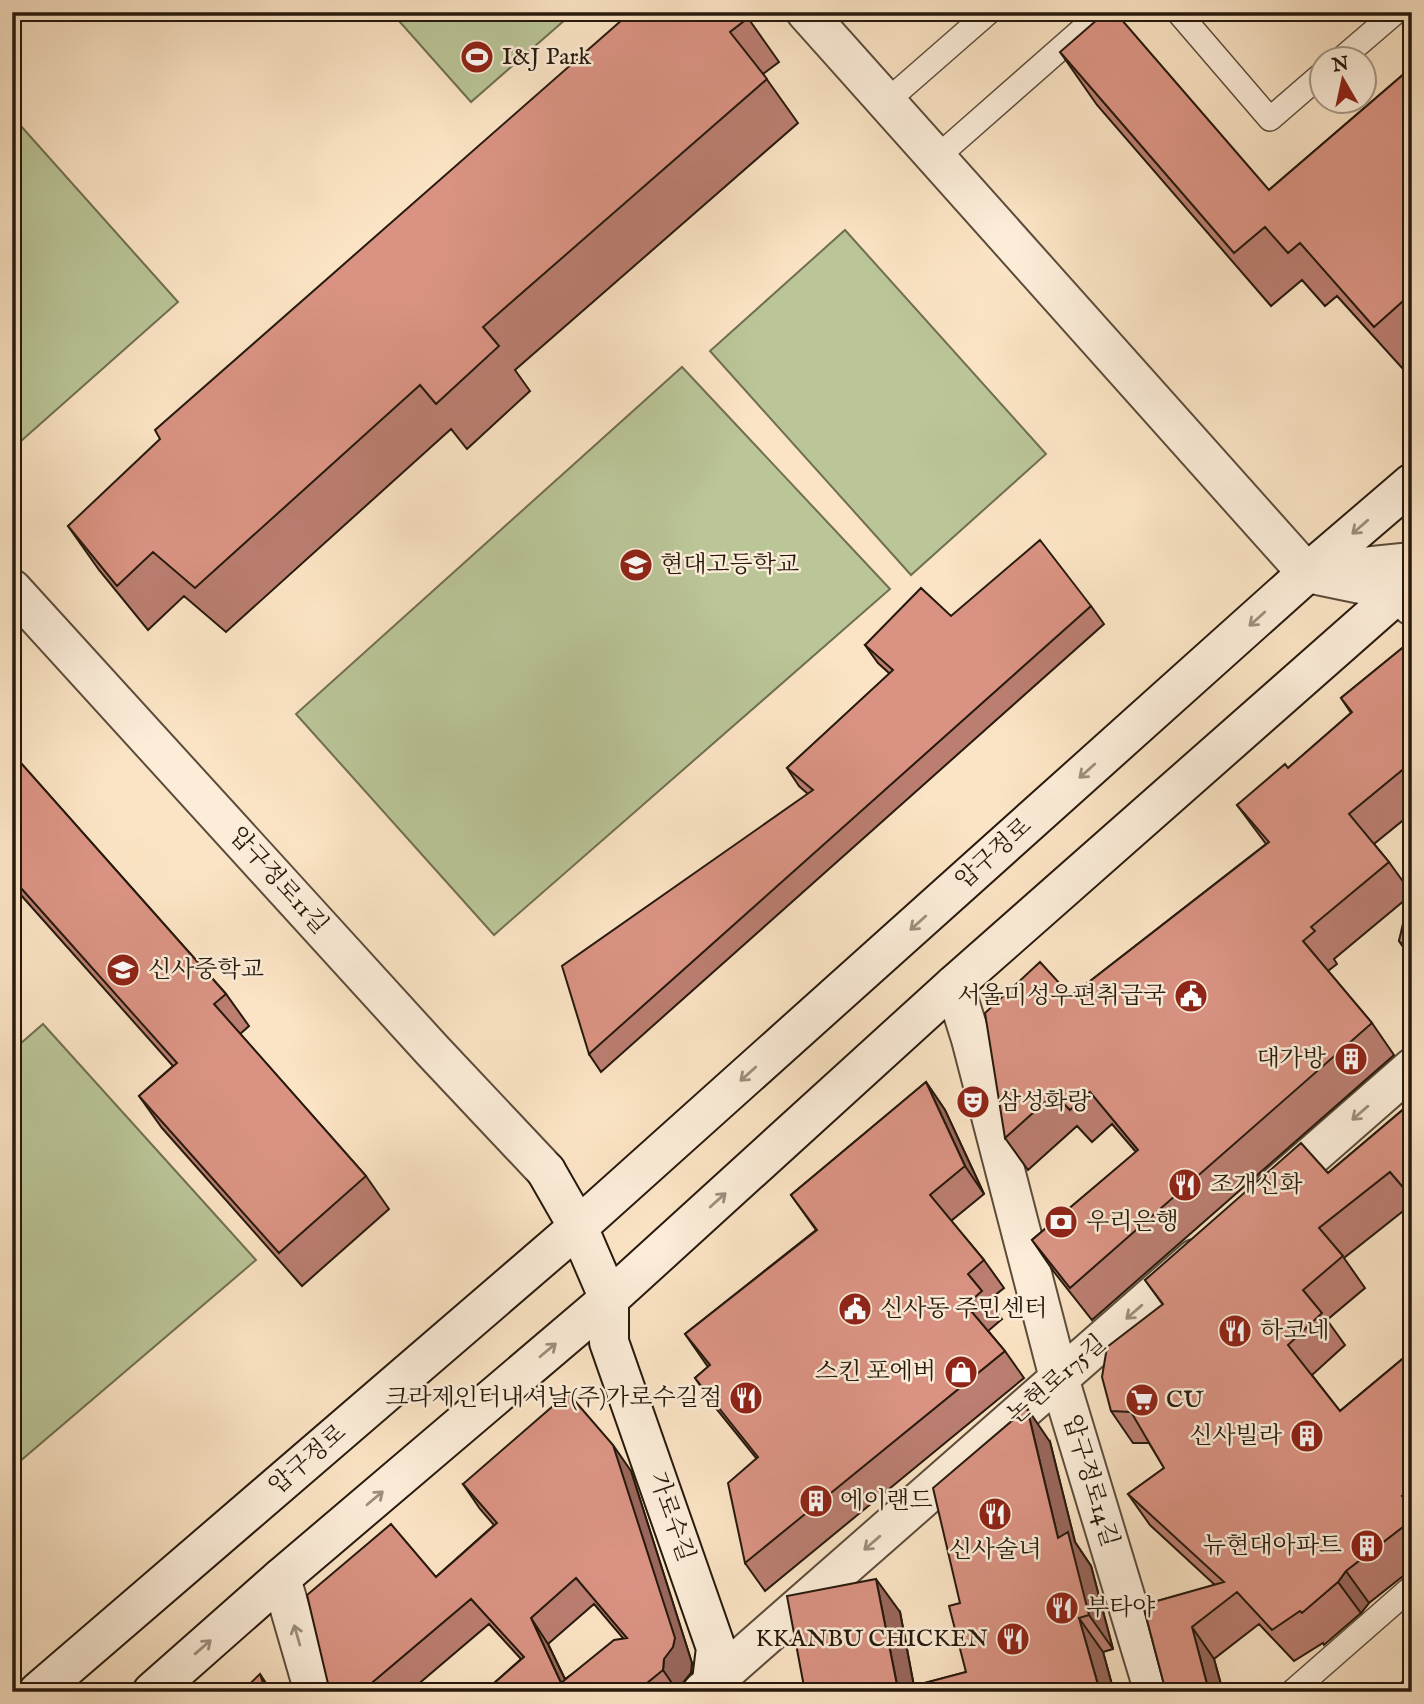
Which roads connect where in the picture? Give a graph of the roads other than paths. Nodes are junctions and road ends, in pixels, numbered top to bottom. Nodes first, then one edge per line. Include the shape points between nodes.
1 (806, 12) edge
2 (989, 12) edge
3 (1102, 12) edge
4 (1178, 12) edge
5 (1396, 12) edge
6 (1356, 46) edge
7 (1308, 86) edge
8 (886, 102) junction
9 (936, 158) junction
10 (1412, 483) edge
11 (1307, 573) junction
12 (1409, 585) edge
13 (18, 608) edge
14 (954, 985) junction
15 (1412, 1068) edge
16 (578, 1227) junction
17 (609, 1299) junction
18 (1059, 1378) junction
19 (281, 1578) junction
20 (1412, 1587) edge
21 (712, 1688) edge
22 (38, 1692) edge
23 (152, 1692) edge
24 (313, 1692) edge
25 (1154, 1692) edge
26 (1292, 1692) edge

1 - 8 street
2 - 8 lane
3 - 9 lane
4 - 7 lane via 1270,119
5 - 6 lane
8 - 9 street
9 - 11 street
10 -> 11 street, 압구정로
11 - 12 street
11 -> 16 street, 압구정로
12 - 14 street
13 - 16 street, 압구정로11길 via 546,1171
17 -> 14 street
14 - 18 street, 압구정로14길
15 -> 18 street, 논현로175길
16 - 17 street
16 - 22 street, 압구정로
19 -> 17 street
17 - 21 street, 가로수길 via 609,1342 716,1648
18 -> 21 street, 논현로175길
18 - 25 street, 압구정로14길
23 -> 19 street
24 -> 19 street
20 - 26 lane

